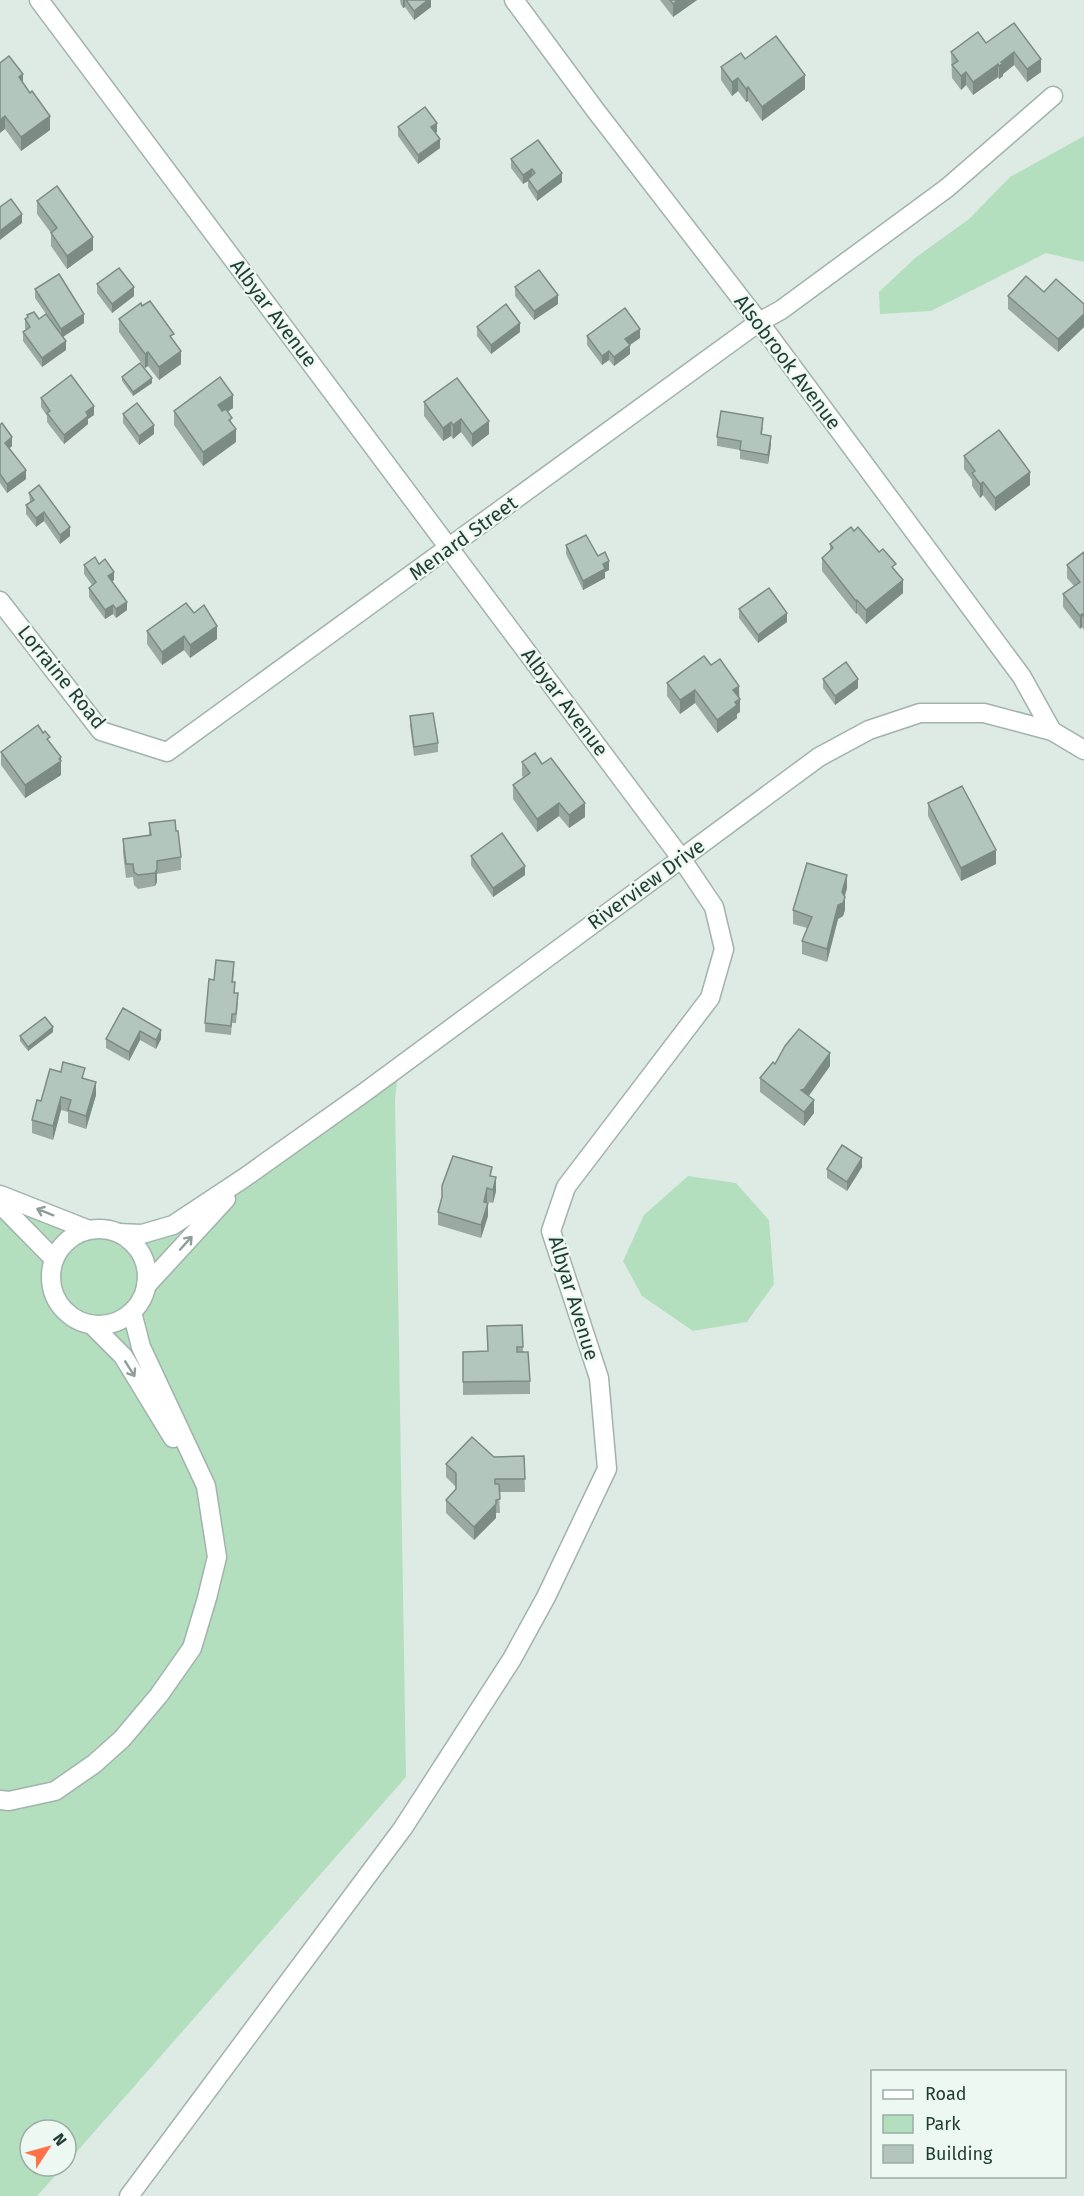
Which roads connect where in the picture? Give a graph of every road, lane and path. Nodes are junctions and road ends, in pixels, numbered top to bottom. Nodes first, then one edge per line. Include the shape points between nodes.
1 (39, 0) edge
2 (514, 0) edge
3 (1053, 96) dead end
4 (759, 322) junction
5 (450, 548) junction
6 (0, 601) edge
7 (1052, 731) junction
8 (1084, 750) edge
9 (167, 752) joint
10 (681, 858) junction
11 (244, 1178) junction
12 (0, 1195) edge
13 (0, 1204) edge
14 (89, 1230) junction
15 (118, 1233) junction
16 (54, 1259) junction
17 (146, 1286) junction
18 (132, 1312) junction
19 (92, 1325) junction
20 (206, 1486) junction
21 (0, 1800) edge
22 (129, 2196) edge

1 - 5 street, Albyar Avenue
2 - 4 street, Alsobrook Avenue
3 - 4 street, Menard Street via 946,188 781,310
4 - 5 street, Menard Street
4 - 7 street, Alsobrook Avenue via 1022,677
5 - 9 street, Menard Street
5 - 10 street, Albyar Avenue
6 - 9 street, Lorraine Road via 101,731
7 - 8 street, Riverview Drive
7 - 10 street, Riverview Drive via 984,713 920,713 869,730 819,758
10 - 11 street, Riverview Drive
10 - 22 street, Albyar Avenue via 714,907 724,949 710,998 566,1186 551,1231 599,1378 607,1469 512,1659 402,1828
11 - 15 street, Riverview Drive via 173,1225 142,1234
17 -> 11 street, Riverview Drive
14 -> 12 street, Riverview Drive
13 - 16 street
14 - 15 street, Riverview Drive
14 - 16 street via 69,1240
15 - 17 street via 141,1254
16 - 19 street via 52,1287 58,1301 72,1316
17 - 18 street, Riverview Drive
18 - 19 street via 114,1323
18 - 20 street via 141,1347
19 -> 20 street via 123,1356
20 - 21 street via 217,1557 192,1648 122,1739 94,1764 55,1791

